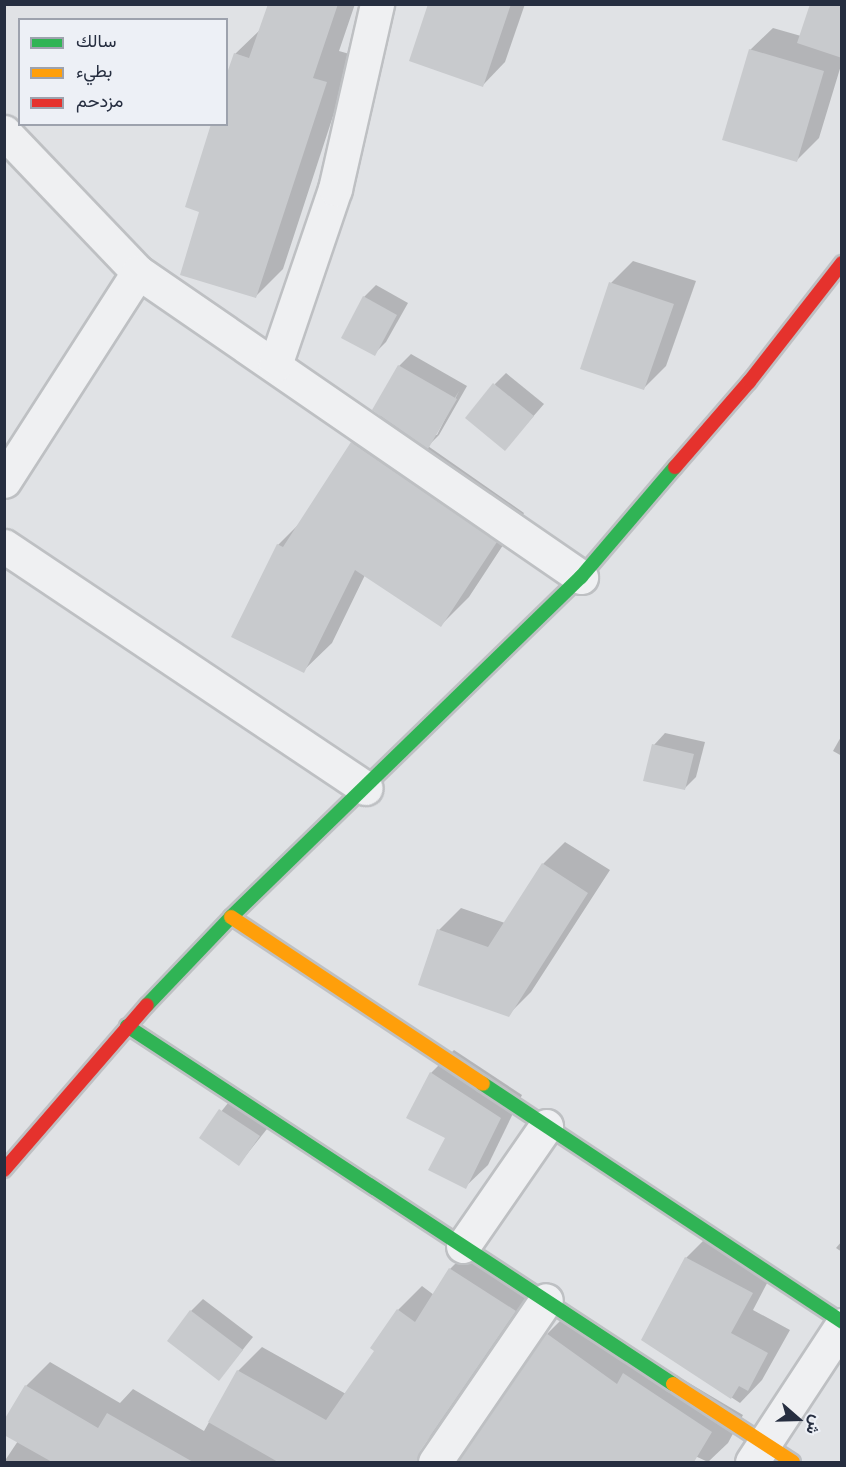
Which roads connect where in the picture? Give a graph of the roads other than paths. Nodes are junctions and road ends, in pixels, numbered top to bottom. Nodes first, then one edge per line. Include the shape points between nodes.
1 (377, 4) edge
2 (4, 132) edge
3 (842, 263) edge
4 (138, 272) junction
5 (275, 365) junction
6 (4, 481) edge
7 (4, 546) edge
8 (581, 577) junction
9 (365, 788) junction
10 (231, 917) junction
11 (127, 1026) junction
12 (546, 1126) junction
13 (9, 1155) edge
14 (462, 1246) junction
15 (546, 1300) junction
16 (842, 1324) edge
17 (758, 1453) edge
18 (435, 1462) edge
19 (793, 1462) edge

1 - 5 street via 335,189
2 - 4 street
3 - 8 street via 749,382
4 - 5 street
4 - 6 street
5 - 8 street
7 - 9 street
8 - 9 street
9 - 10 street
10 - 11 street
10 - 12 street
11 - 13 street
11 - 14 street
12 - 14 street
12 - 16 street
14 - 15 street
15 - 17 street
15 - 18 street
16 - 17 street
17 - 19 street

